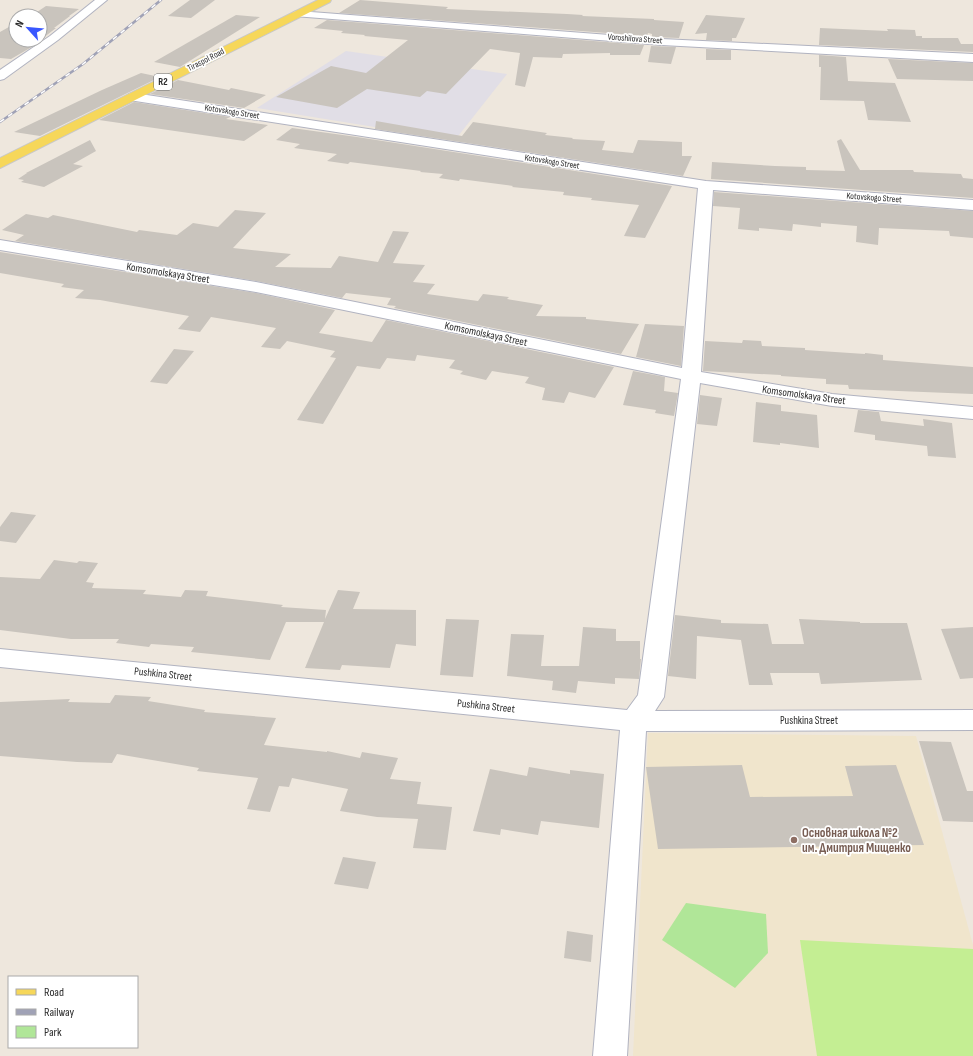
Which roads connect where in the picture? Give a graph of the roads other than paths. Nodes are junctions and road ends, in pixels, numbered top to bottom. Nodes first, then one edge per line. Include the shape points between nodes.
1 (102, 0) edge
2 (326, 0) edge
3 (298, 14) junction
4 (973, 58) edge
5 (0, 76) edge
6 (134, 97) junction
7 (0, 164) edge
8 (706, 185) junction
9 (973, 205) edge
10 (0, 245) edge
11 (691, 376) junction
12 (973, 413) edge
13 (0, 658) edge
14 (973, 720) edge
15 (634, 721) junction
16 (610, 1056) edge

1 - 5 street
2 - 3 main road, Tiraspol Road / R2
3 - 4 street, Voroshilova Street via 662,42
3 - 6 main road, Tiraspol Road / R2
6 - 7 main road, Tiraspol Road / R2
6 - 8 street, Kotovskogo Street
8 - 9 street, Kotovskogo Street
8 - 11 street
10 - 11 street, Komsomolskaya Street via 256,287
11 - 12 street, Komsomolskaya Street via 832,400
11 - 15 street via 651,697
13 - 15 street, Pushkina Street
14 - 15 street, Pushkina Street
15 - 16 street

